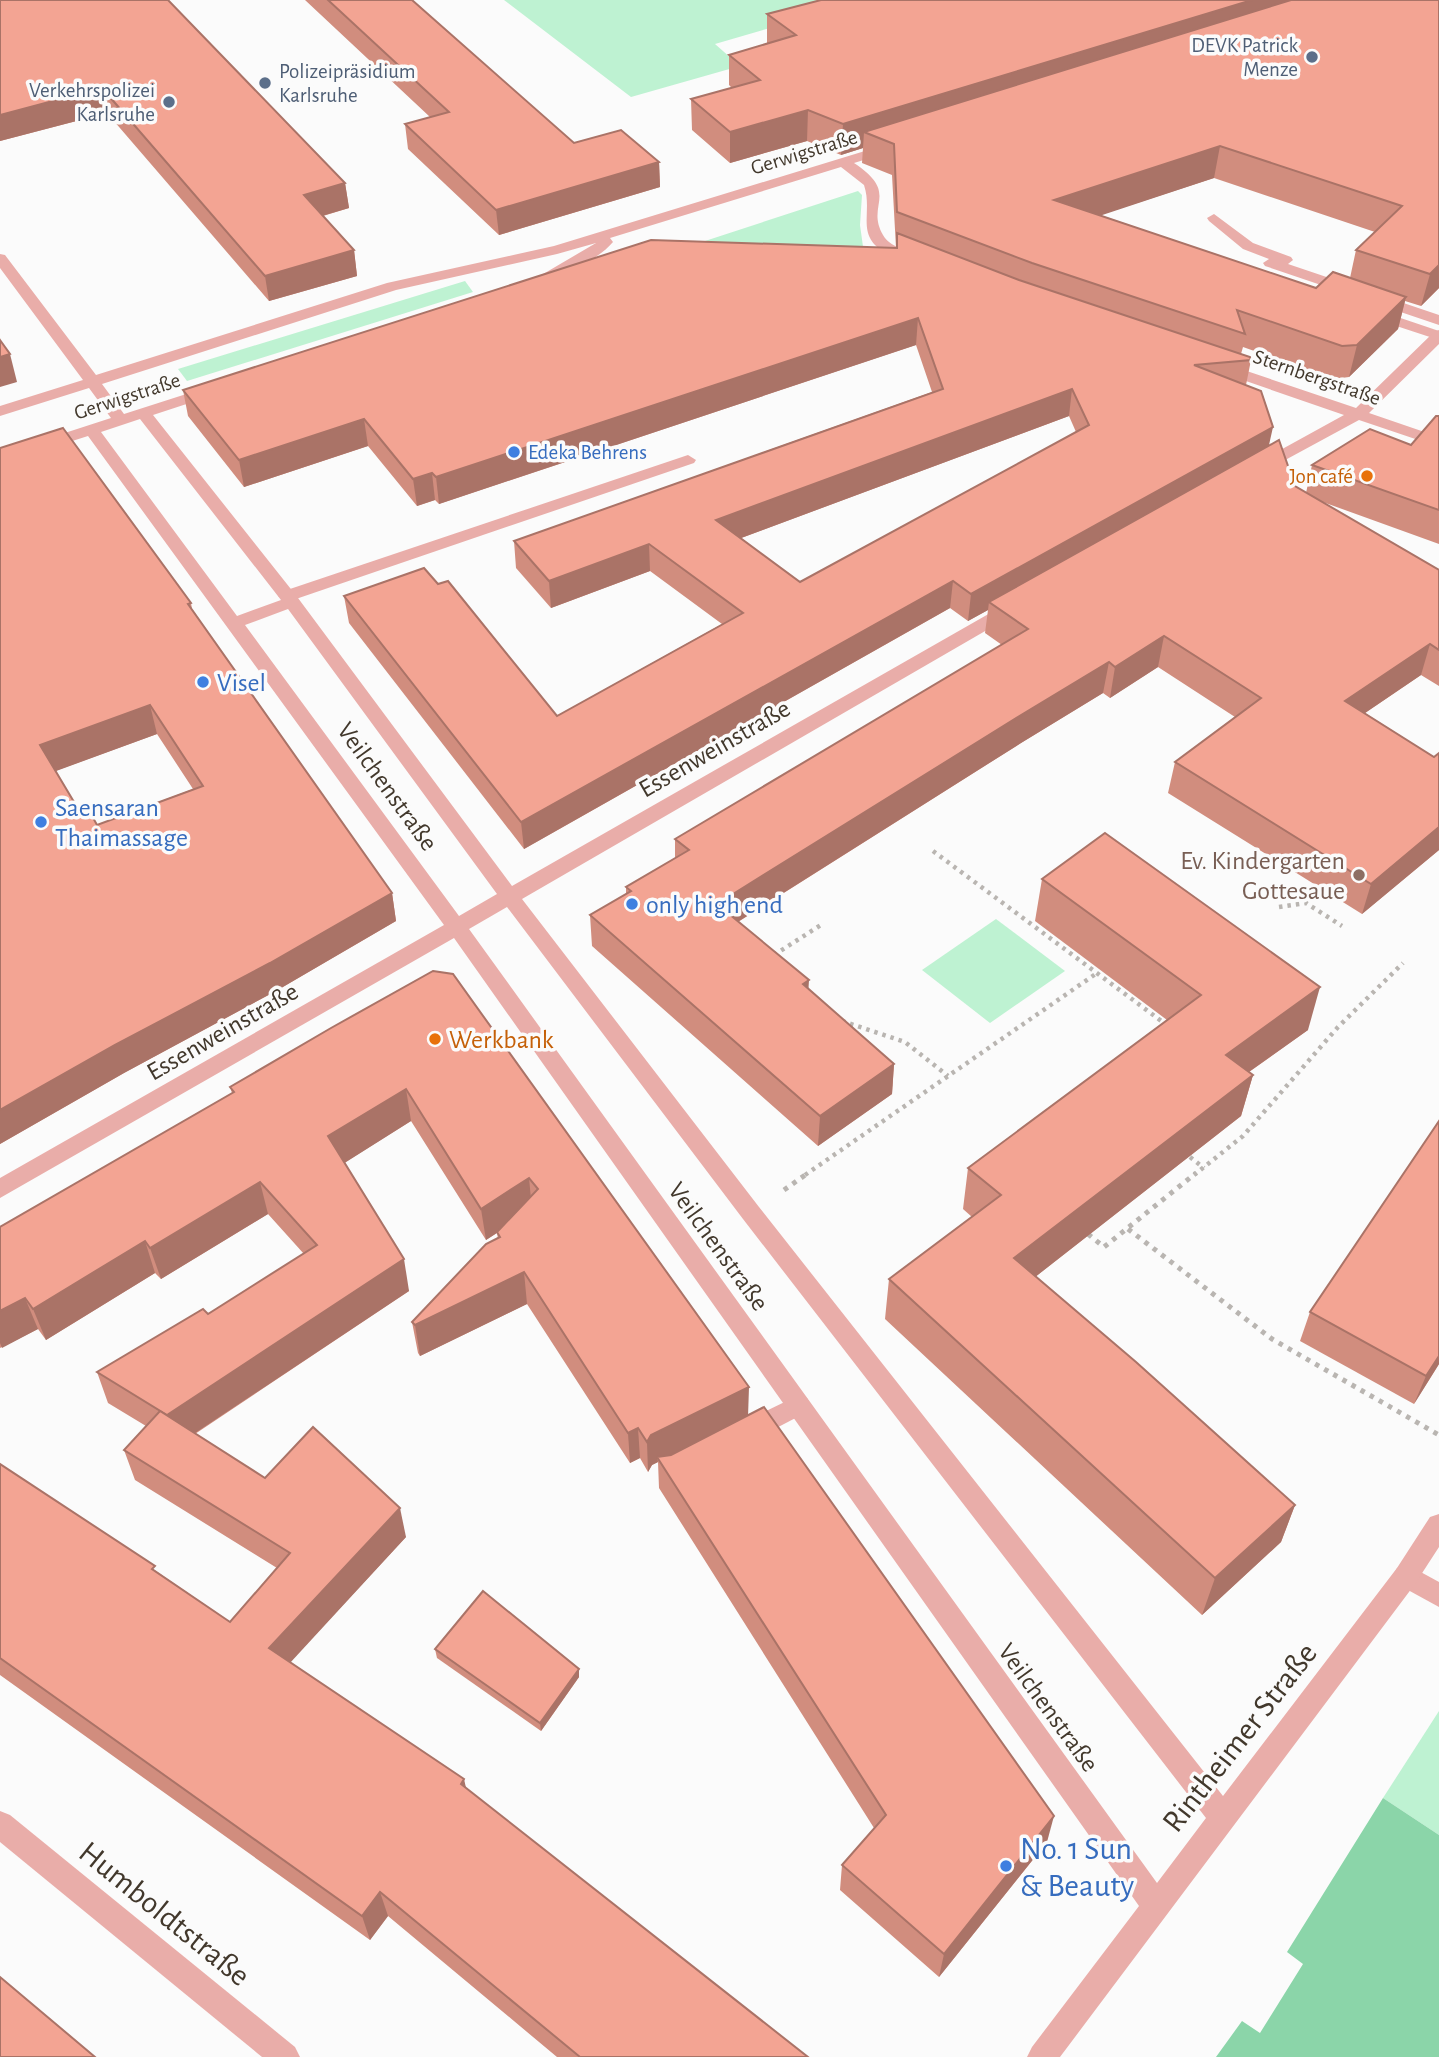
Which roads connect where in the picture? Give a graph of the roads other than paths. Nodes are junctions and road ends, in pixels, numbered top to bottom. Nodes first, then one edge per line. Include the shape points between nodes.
1 (909, 142) edge
2 (843, 162) junction
3 (1214, 218) dead end
4 (615, 233) junction
5 (0, 258) edge
6 (923, 263) edge
7 (1270, 263) dead end
8 (1342, 285) junction
9 (527, 286) edge
10 (1323, 296) edge
11 (1439, 330) edge
12 (1204, 362) edge
13 (94, 382) junction
14 (221, 388) edge
15 (0, 411) edge
16 (143, 413) junction
17 (1360, 413) junction
18 (121, 420) junction
19 (92, 429) junction
20 (1439, 442) edge
21 (0, 459) edge
22 (688, 460) dead end
23 (1243, 477) edge
24 (1033, 595) edge
25 (290, 599) junction
26 (234, 624) junction
27 (509, 896) junction
28 (456, 926) junction
29 (0, 1189) edge
30 (799, 1405) junction
31 (724, 1443) edge
32 (1439, 1525) edge
33 (1406, 1576) junction
34 (1439, 1595) edge
35 (1222, 1817) junction
36 (10, 1833) edge
37 (1156, 1904) junction
38 (285, 2057) edge
39 (1042, 2057) edge

1 - 2 street, Gerwigstraße
2 - 4 street, Gerwigstraße
2 - 6 street via 870,183 876,239
3 - 8 street via 1248,246 1320,272
4 - 9 street, Gerwigstraße via 590,254
4 - 13 street, Gerwigstraße via 522,259 401,284
5 - 13 street
7 - 8 street
8 - 11 street
10 - 11 street
11 - 17 street
12 - 17 street, Sternbergstraße
13 - 15 street, Gerwigstraße
13 - 18 street
14 - 16 street, Gerwigstraße
16 - 18 street, Gerwigstraße
16 - 25 street, Veilchenstraße
17 - 20 street, Sternbergstraße
17 - 23 street
18 - 19 street, Gerwigstraße
19 - 21 street, Gerwigstraße
19 - 26 street, Veilchenstraße
22 - 25 street
24 - 27 street, Essenweinstraße
25 - 26 street
25 - 27 street, Veilchenstraße
26 - 28 street, Veilchenstraße
27 - 28 street, Essenweinstraße
27 - 35 street, Veilchenstraße
28 - 29 street, Essenweinstraße
28 - 30 street, Veilchenstraße
30 - 31 street
30 - 37 street, Veilchenstraße
32 - 33 street, Rintheimer Straße
33 - 34 street
33 - 35 street, Rintheimer Straße
35 - 37 street, Rintheimer Straße
36 - 38 street, Humboldtstraße
37 - 39 street, Rintheimer Straße

